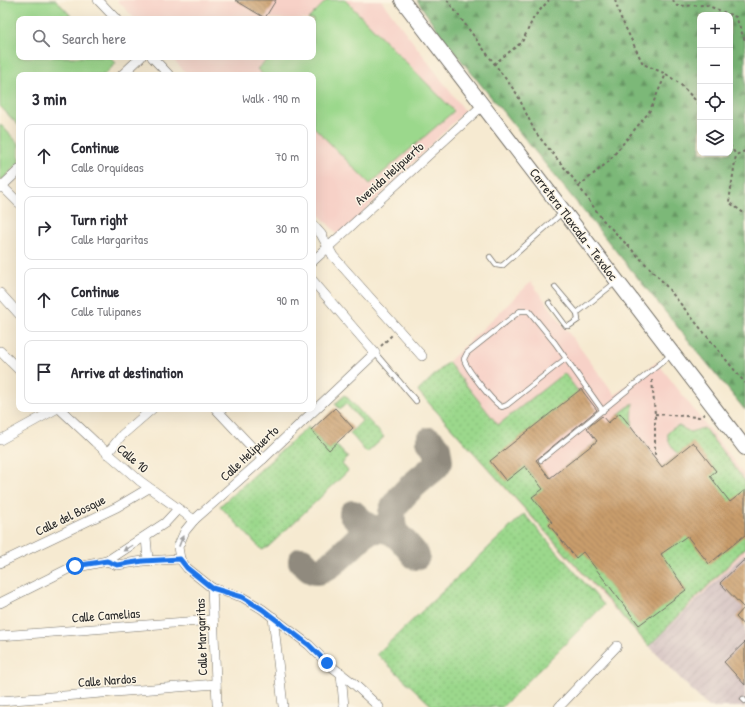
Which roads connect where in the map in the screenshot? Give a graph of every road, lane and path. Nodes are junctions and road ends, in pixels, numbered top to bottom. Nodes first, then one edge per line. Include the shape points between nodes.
1 (98, 0) edge
2 (402, 0) edge
3 (447, 0) edge
4 (549, 0) edge
5 (615, 0) edge
6 (673, 0) edge
7 (113, 16) edge
8 (745, 41) edge
9 (138, 60) edge
10 (155, 60) edge
11 (494, 64) junction
12 (125, 72) edge
13 (166, 72) edge
14 (666, 74) junction
15 (697, 102) edge
16 (484, 104) junction
17 (733, 150) edge
18 (745, 151) edge
19 (736, 155) junction
20 (16, 173) edge
21 (579, 186) junction
22 (1, 187) edge
23 (16, 200) edge
24 (565, 210) junction
25 (745, 214) edge
26 (316, 228) edge
27 (328, 247) junction
28 (490, 257) dead end
29 (316, 258) edge
30 (617, 281) junction
31 (316, 284) edge
32 (555, 286) dead end
33 (0, 293) edge
34 (548, 303) dead end
35 (16, 311) edge
36 (577, 313) junction
37 (398, 328) junction
38 (375, 353) junction
39 (673, 353) junction
40 (2, 356) edge
41 (422, 356) dead end
42 (565, 359) junction
43 (16, 368) edge
44 (651, 371) junction
45 (745, 383) edge
46 (416, 401) dead end
47 (316, 406) edge
48 (715, 409) junction
49 (603, 411) junction
50 (51, 412) edge
51 (63, 412) edge
52 (149, 412) edge
53 (219, 412) edge
54 (310, 412) edge
55 (655, 414) junction
56 (0, 440) edge
57 (745, 448) edge
58 (107, 454) junction
59 (655, 455) dead end
60 (263, 459) junction
61 (541, 460) dead end
62 (149, 488) junction
63 (178, 509) junction
64 (194, 520) junction
65 (146, 537) junction
66 (180, 559) junction
67 (148, 560) junction
68 (107, 561) junction
69 (0, 563) edge
70 (212, 588) junction
71 (0, 603) edge
72 (273, 617) junction
73 (213, 620) junction
74 (0, 636) edge
75 (617, 646) dead end
76 (341, 673) junction
77 (216, 684) junction
78 (0, 701) edge
79 (216, 704) dead end
80 (283, 706) edge
81 (344, 707) edge
82 (379, 707) edge
83 (559, 707) edge

1 - 7 street
2 - 16 main road, Carretera Tlaxcala - Texoloc
3 - 11 path
4 - 11 path via 534,17 522,42
5 - 14 path via 643,64
6 - 8 path via 677,6 706,5 736,17
9 - 12 street
10 - 13 street
11 - 21 path via 517,94 535,132
14 - 15 path
14 - 21 path via 649,112 608,162
16 - 24 main road, Carretera Tlaxcala - Texoloc
16 - 27 street, Avenida Helipuerto
17 - 19 path
18 - 19 path
19 - 25 path via 729,202
20 - 22 street
21 - 45 path via 603,220 662,281
22 - 23 street
24 - 28 lane via 502,266
24 - 30 main road, Carretera Tlaxcala - Texoloc
26 - 27 street
27 - 29 street, Avenida Helipuerto
27 - 37 street via 333,256
30 - 36 lane
30 - 39 main road, Carretera Tlaxcala - Texoloc
31 - 38 street
32 - 36 lane
33 - 35 street
34 - 36 lane via 568,326 578,320
37 - 38 path
37 - 41 street
38 - 46 lane
38 - 47 street, Calle Helipuerto
39 - 44 lane
39 - 48 main road, Carretera Tlaxcala - Texoloc
40 - 43 street
42 - 42 lane via 531,312 526,310 520,311 464,358 488,393 502,407
42 - 49 lane
44 - 49 lane
44 - 55 path
48 - 55 path via 699,417
48 - 57 main road, Carretera Tlaxcala - Texoloc
49 - 61 lane
50 - 56 street
51 - 58 street, Calle 10
52 - 58 street via 122,435
53 - 60 street
54 - 60 street, Calle Helipuerto
55 - 59 path
58 - 62 street, Calle 10
60 - 64 street, Calle Helipuerto
62 - 63 street, Calle 10
62 - 69 street, Calle del Bosque
63 - 64 street, Calle 10
63 - 65 street
66 -> 64 street, Calle Helipuerto via 180,541
65 - 67 street
65 -> 68 street
66 - 67 street
66 - 70 street, Calle Margaritas
67 - 68 street via 117,565
68 - 71 street via 75,566
70 - 72 street via 242,597
70 - 73 street, Calle Margaritas
72 - 76 street
72 - 80 street
73 - 74 street, Calle Camelias
73 - 77 street, Calle Margaritas
75 - 83 street
76 - 81 street
76 - 82 street
77 - 78 street, Calle Nardos
77 - 79 street, Calle Margaritas

